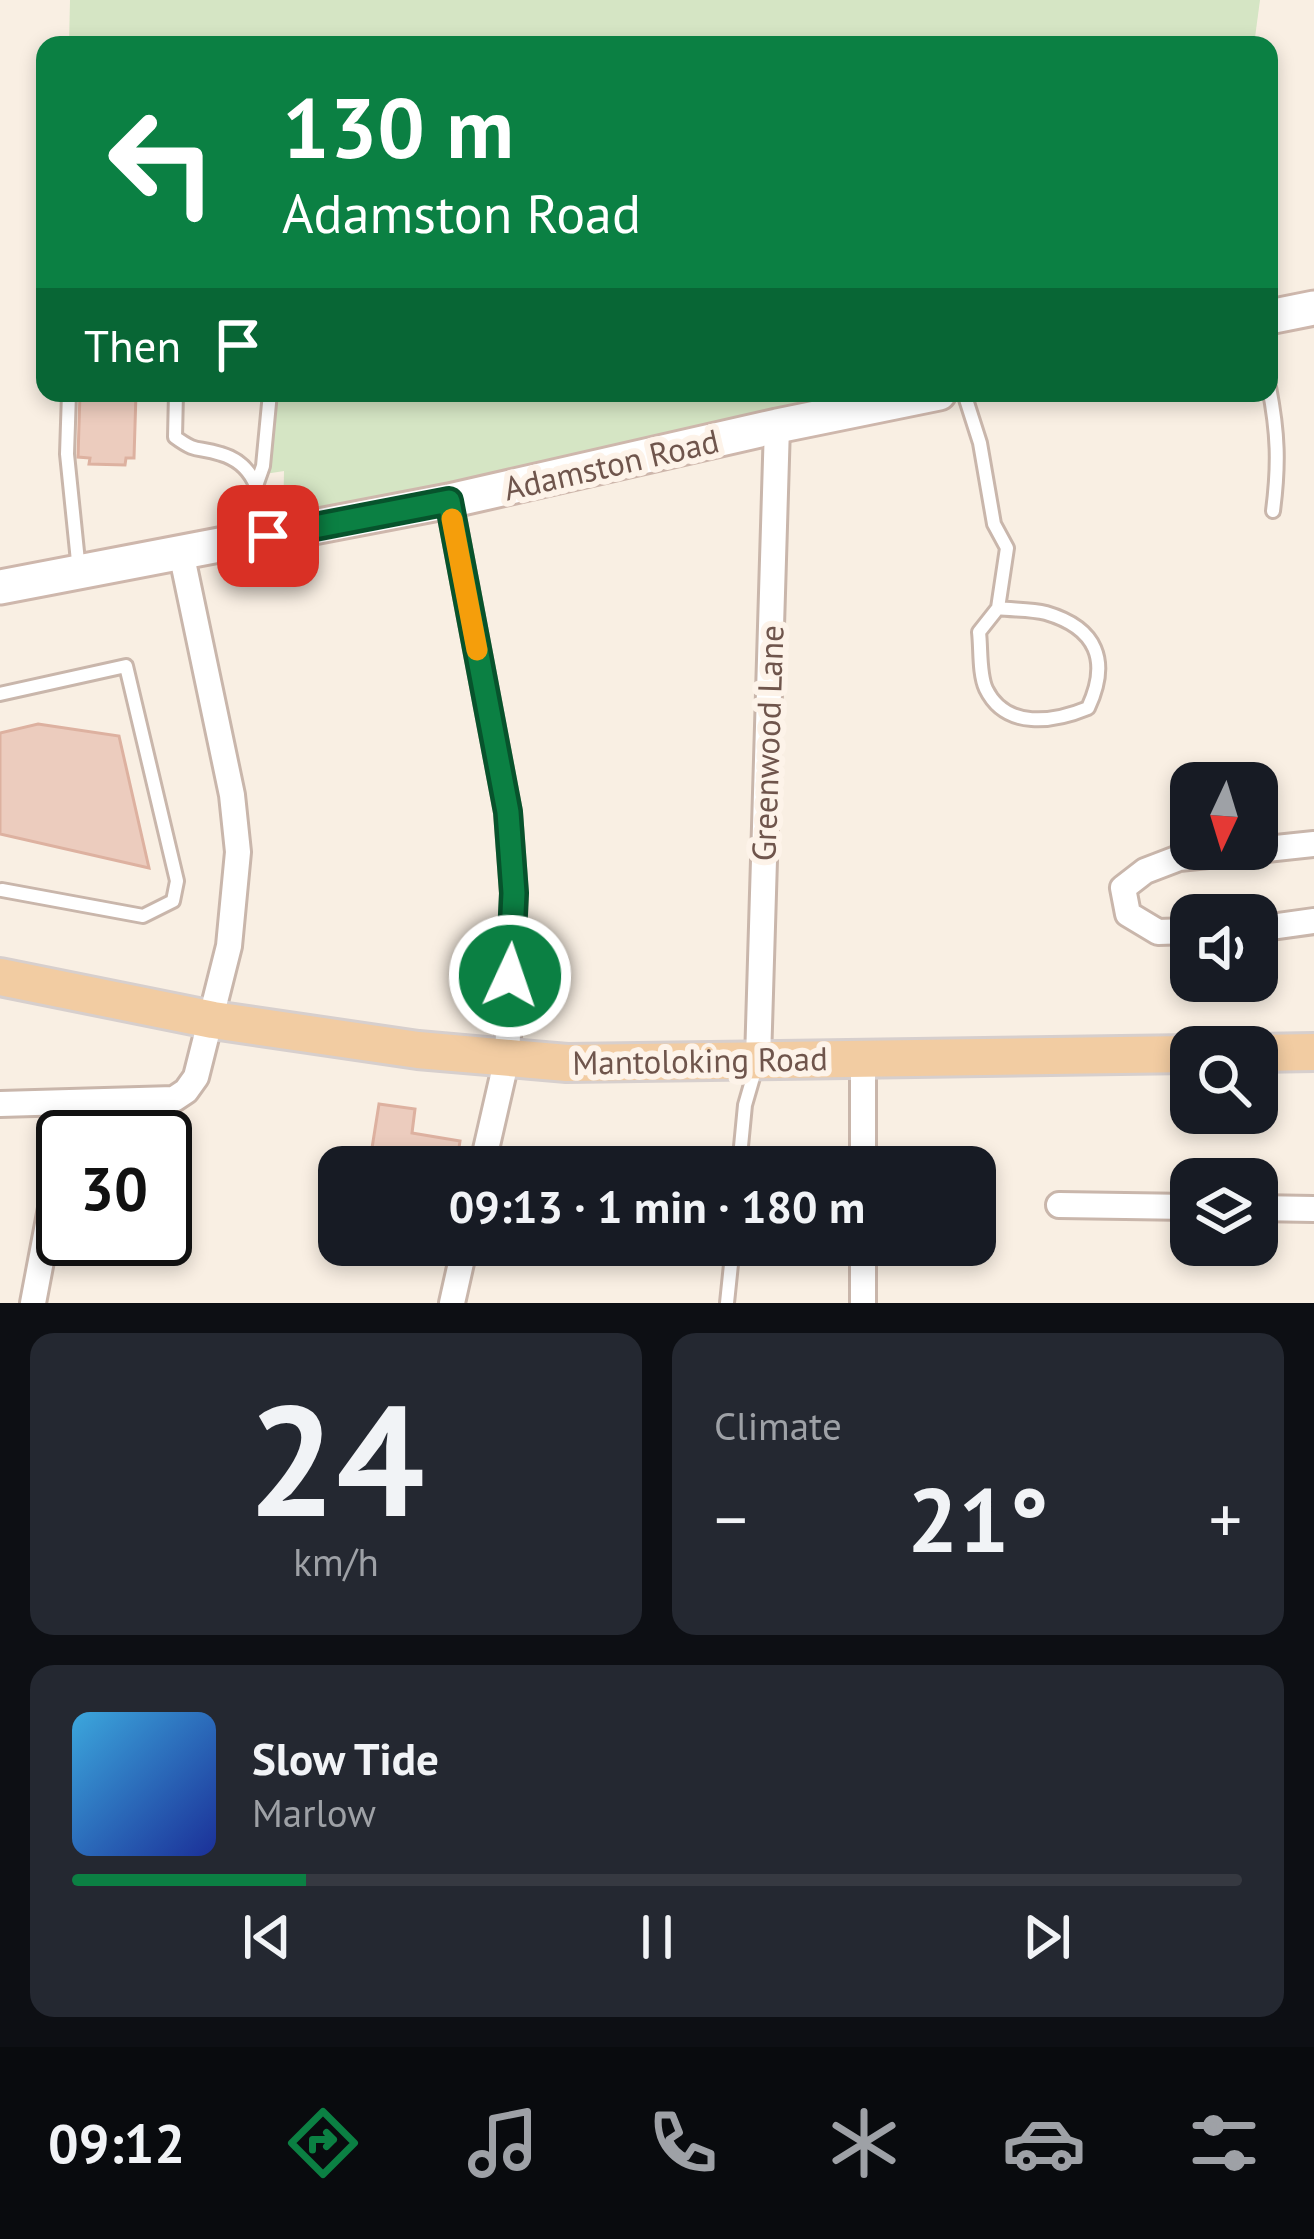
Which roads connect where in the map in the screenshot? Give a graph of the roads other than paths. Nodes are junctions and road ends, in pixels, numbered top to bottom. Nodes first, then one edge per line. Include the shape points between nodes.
1 (1314, 308) edge
2 (1278, 315) edge
3 (69, 402) edge
4 (176, 402) edge
5 (269, 402) edge
6 (895, 402) edge
7 (967, 402) edge
8 (1271, 402) edge
9 (777, 426) junction
10 (257, 483) junction
11 (449, 501) junction
12 (1273, 511) dead end
13 (268, 536) junction
14 (181, 553) junction
15 (79, 572) junction
16 (0, 587) edge
17 (998, 608) junction
18 (0, 694) edge
19 (1314, 844) edge
20 (1, 894) edge
21 (1314, 921) edge
22 (1278, 925) edge
23 (1170, 932) edge
24 (0, 977) edge
25 (213, 1020) junction
26 (1314, 1052) edge
27 (1278, 1053) edge
28 (1170, 1054) edge
29 (507, 1058) junction
30 (863, 1058) junction
31 (758, 1060) junction
32 (71, 1102) junction
33 (0, 1104) edge
34 (70, 1110) edge
35 (487, 1146) edge
36 (742, 1146) edge
37 (862, 1146) edge
38 (1058, 1205) dead end
39 (1170, 1207) edge
40 (1278, 1208) edge
41 (1314, 1209) edge
42 (40, 1266) edge
43 (460, 1266) edge
44 (731, 1266) edge
45 (862, 1266) edge
46 (33, 1303) edge
47 (452, 1303) edge
48 (727, 1303) edge
49 (863, 1303) edge

1 - 2 street
3 - 15 lane
4 - 10 lane via 175,437 243,463
5 - 10 lane
6 - 9 street, Adamston Road
7 - 17 lane via 994,524 1007,548
8 - 12 lane via 1279,461
9 - 11 street, Adamston Road
9 - 31 street, Greenwood Lane
10 - 13 lane
11 - 13 street, Adamston Road
11 - 29 street via 508,812 514,893
13 - 14 street, Adamston Road
14 - 15 street, Adamston Road
14 - 25 street via 238,852
15 - 16 street, Adamston Road
17 - 17 lane via 979,632 984,687 1002,711 1034,720 1088,707 1099,684 1097,649 1080,629 1045,612
18 - 20 lane via 126,666 177,881 173,901 143,916
19 - 23 street via 1179,858 1145,871 1123,888 1128,914
21 - 22 street
24 - 25 main road, Mantoloking Road
25 - 29 main road, Mantoloking Road
25 - 32 street via 196,1077 174,1099
26 - 27 main road
28 - 30 main road, Mantoloking Road
29 - 31 main road, Mantoloking Road
29 - 35 street
30 - 31 main road, Mantoloking Road
30 - 37 street
31 - 36 lane
32 - 33 street
32 - 34 street
38 - 39 street
40 - 41 street
42 - 46 street
43 - 47 street
44 - 48 lane
45 - 49 street

